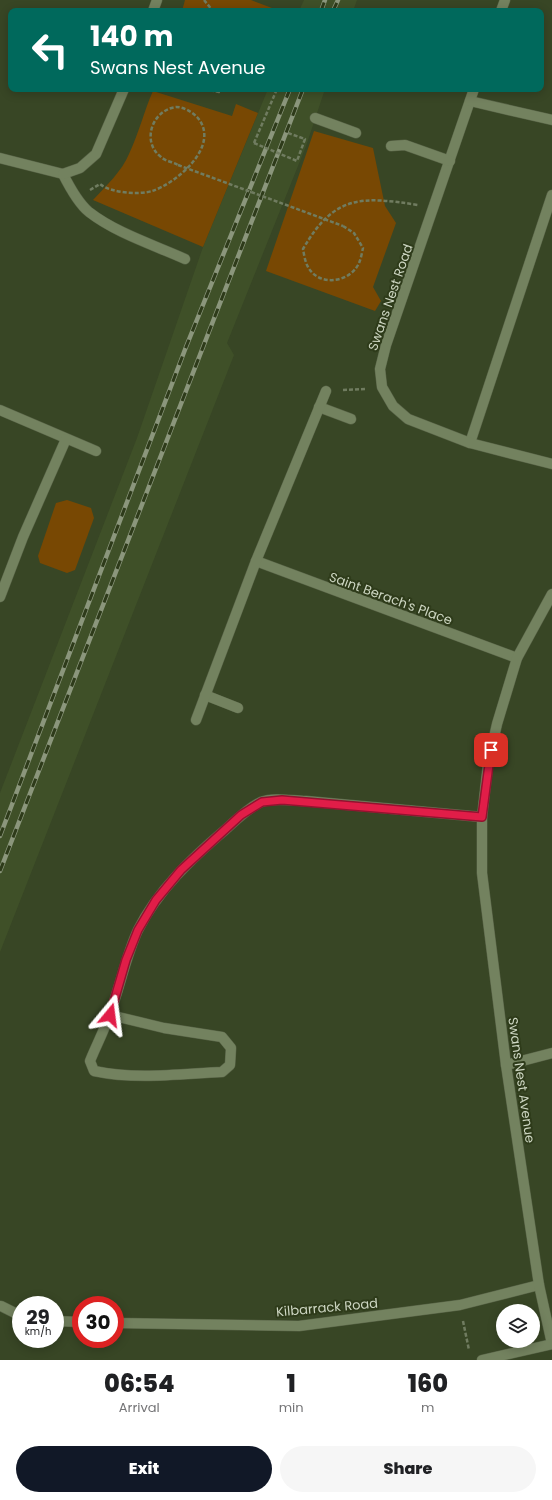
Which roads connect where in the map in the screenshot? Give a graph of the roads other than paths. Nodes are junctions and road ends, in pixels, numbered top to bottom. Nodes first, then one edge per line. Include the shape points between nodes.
1 (123, 92) edge
2 (473, 92) edge
3 (470, 101) junction
4 (315, 118) dead end
5 (552, 120) edge
6 (356, 133) dead end
7 (391, 146) dead end
8 (0, 158) edge
9 (450, 161) junction
10 (63, 174) junction
11 (552, 195) edge
12 (185, 259) dead end
13 (326, 391) road end
14 (319, 407) junction
15 (0, 410) edge
16 (351, 419) dead end
17 (66, 440) junction
18 (470, 443) junction
19 (96, 451) dead end
20 (552, 464) edge
21 (256, 561) junction
22 (552, 594) edge
23 (0, 597) edge
24 (517, 658) junction
25 (205, 695) junction
26 (238, 708) dead end
27 (196, 720) dead end
28 (482, 817) junction
29 (110, 1015) junction
30 (552, 1053) edge
31 (506, 1065) junction
32 (539, 1285) junction
33 (1, 1306) dead end
34 (12, 1312) edge
35 (124, 1323) edge
36 (552, 1344) edge
37 (482, 1360) edge

1 - 10 street via 96,154 80,168
2 - 3 street, Swans Nest Road
3 - 5 street
3 - 9 street, Swans Nest Road
4 - 6 street
7 - 9 street via 405,145
8 - 10 street
9 - 18 street, Swans Nest Road via 380,369 382,387 393,406 408,419
10 - 12 street via 68,186 88,211 108,224
11 - 18 street
13 - 14 street
14 - 16 street
14 - 21 street
15 - 17 street
17 - 19 street
17 - 23 street via 23,537
18 - 20 street, Swans Nest Road
21 - 24 street, Saint Berach's Place
21 - 25 street
22 - 24 street, Swans Nest Avenue
24 - 28 street, Swans Nest Avenue via 488,764
25 - 26 street
25 - 27 street
28 - 29 street via 306,801 262,802 241,815 212,841 181,870 156,900 138,930 126,960
28 - 31 street, Swans Nest Avenue via 482,873
29 - 29 street via 90,1061 94,1071 116,1075 157,1076 222,1072 230,1064 231,1048 222,1037 164,1028
30 - 31 street
31 - 32 street, Swans Nest Avenue
32 - 35 street, Kilbarrack Road via 460,1305 299,1326
32 - 36 street, Swans Nest Avenue
33 - 34 street
36 - 37 street

